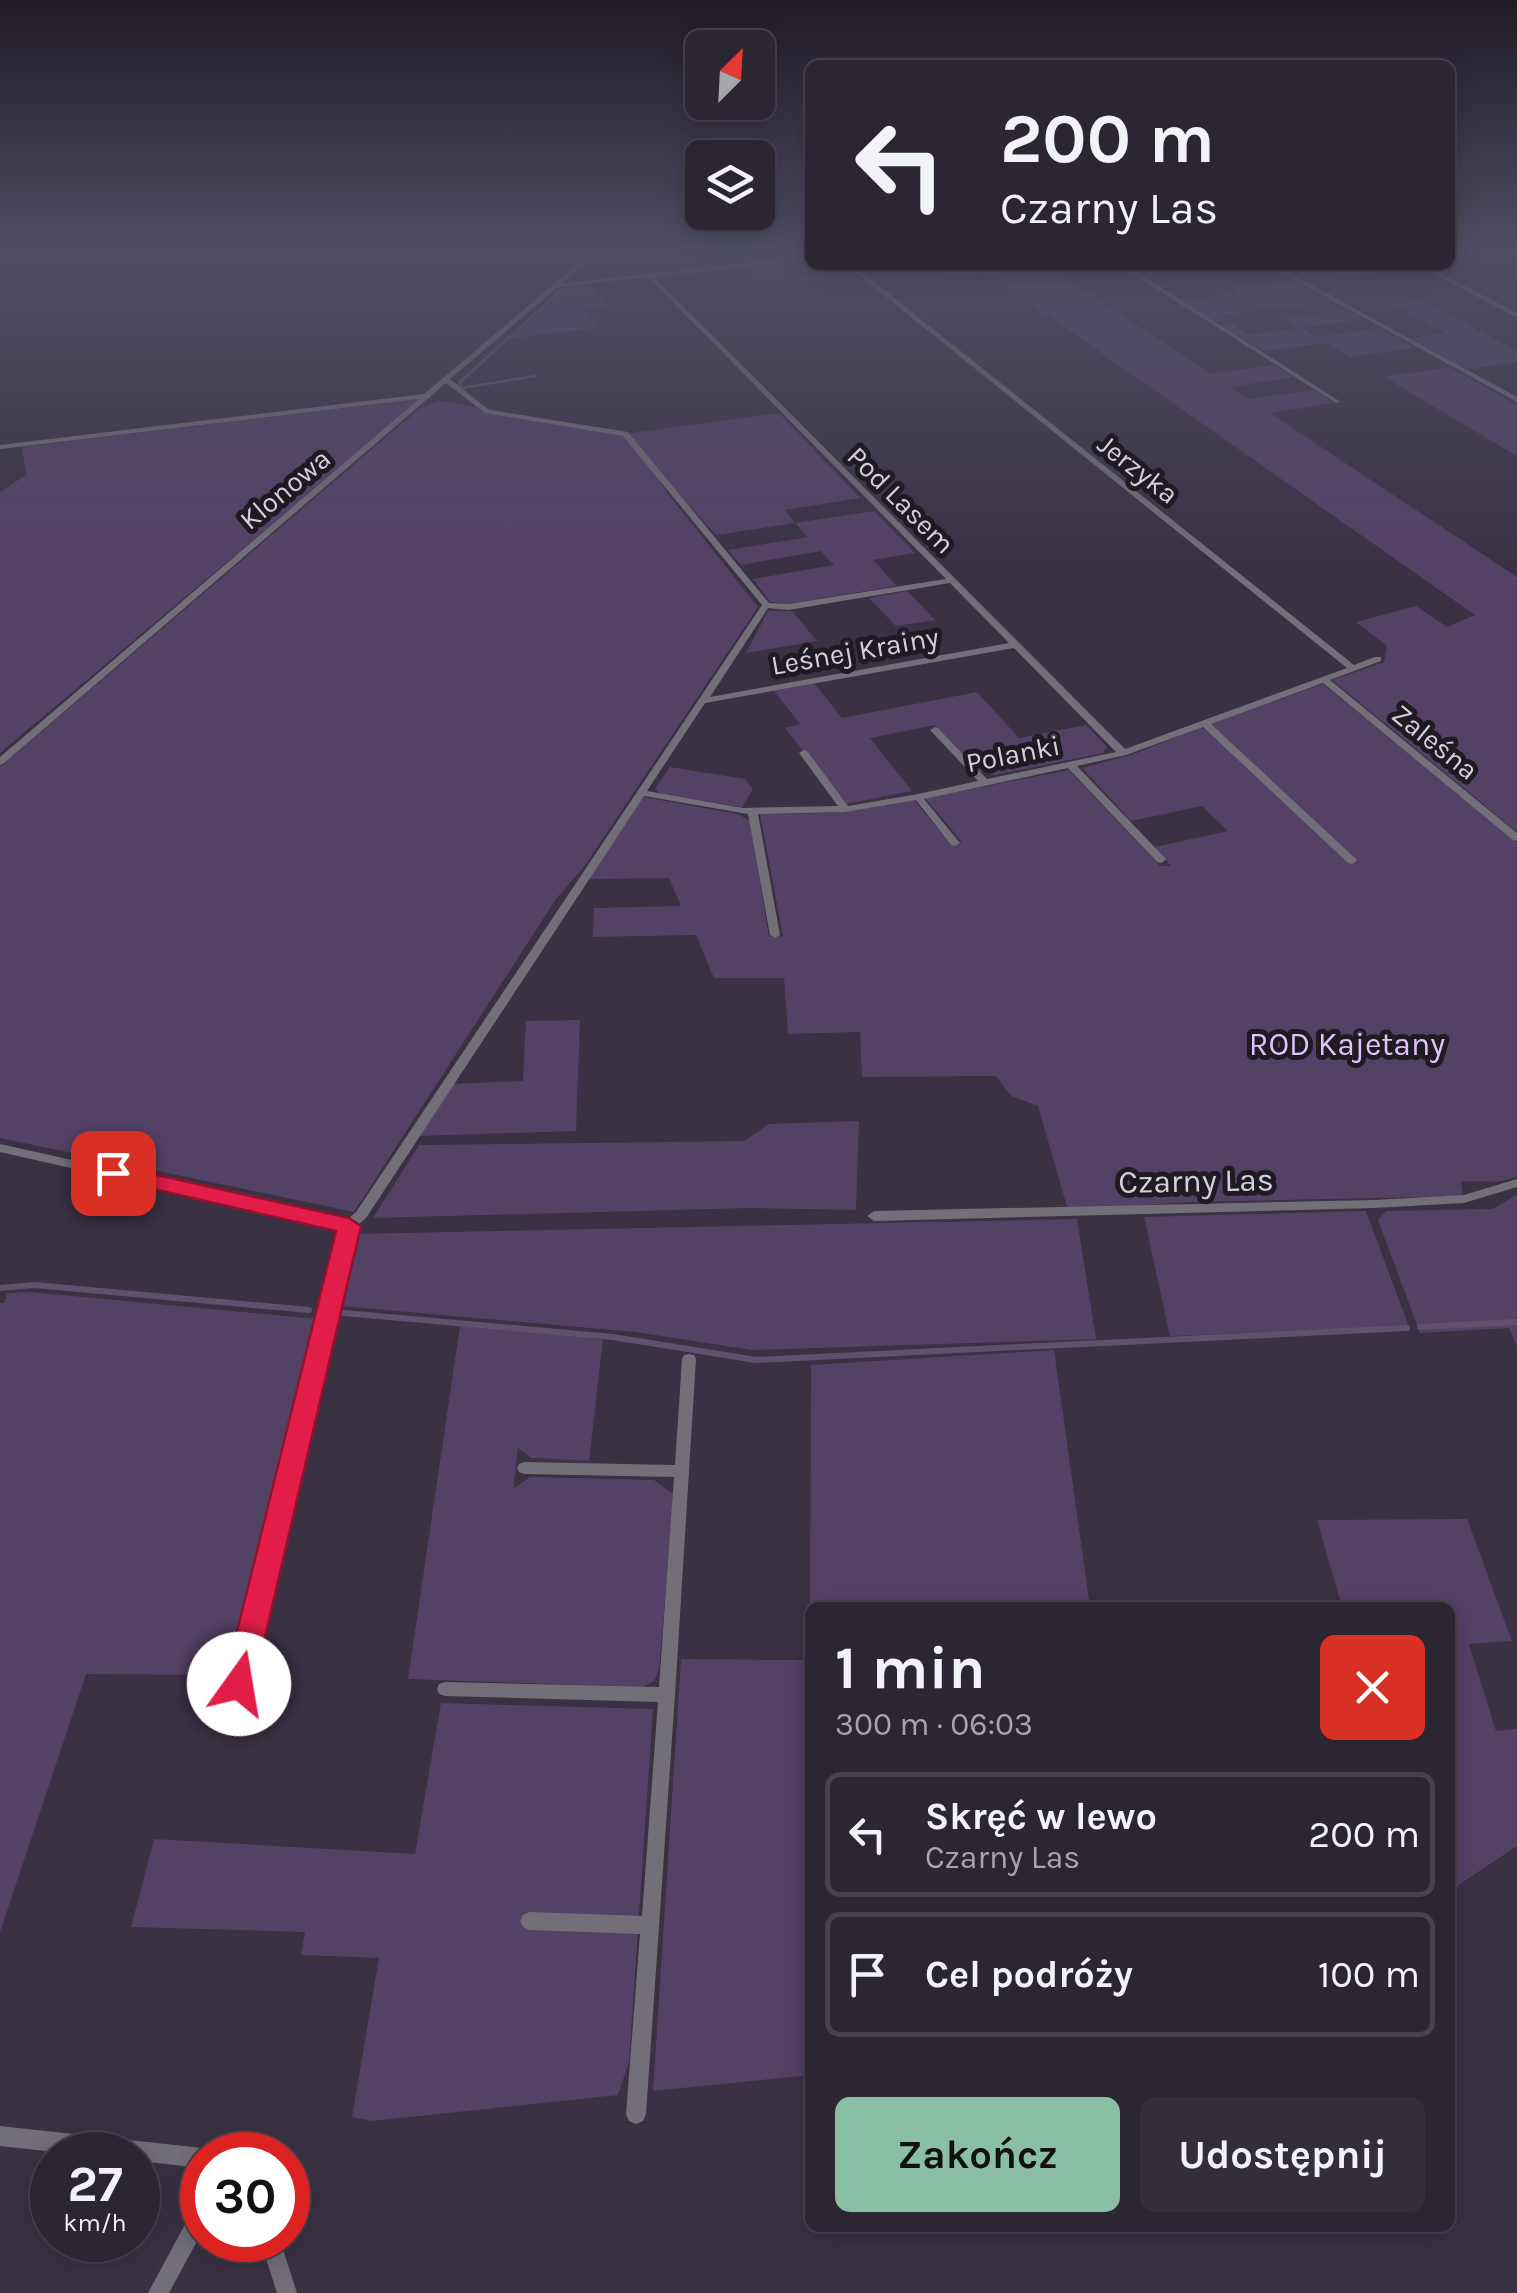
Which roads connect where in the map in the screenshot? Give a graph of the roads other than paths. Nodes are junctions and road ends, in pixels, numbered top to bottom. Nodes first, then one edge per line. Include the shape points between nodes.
1 (474, 357) edge
2 (730, 357) edge
3 (964, 357) edge
4 (1267, 357) edge
5 (1439, 357) edge
6 (447, 380) junction
7 (429, 396) junction
8 (1517, 400) edge
9 (1338, 402) dead end
10 (0, 447) edge
11 (950, 581) junction
12 (766, 605) junction
13 (1015, 645) junction
14 (1378, 659) dead end
15 (1354, 669) junction
16 (1325, 680) junction
17 (702, 701) junction
18 (1206, 724) junction
19 (935, 730) dead end
20 (804, 753) dead end
21 (1123, 753) junction
22 (0, 762) edge
23 (1071, 765) junction
24 (984, 782) junction
25 (641, 793) junction
26 (918, 797) junction
27 (844, 810) junction
28 (753, 811) junction
29 (1517, 838) edge
30 (956, 843) dead end
31 (1161, 860) dead end
32 (1352, 861) dead end
33 (776, 936) dead end
34 (0, 1148) edge
35 (1517, 1183) edge
36 (874, 1216) dead end
37 (349, 1226) junction
38 (688, 1359) dead end
39 (524, 1468) dead end
40 (679, 1471) junction
41 (239, 1684) dead end
42 (445, 1689) dead end
43 (667, 1695) junction
44 (529, 1921) dead end
45 (647, 1924) junction
46 (636, 2114) dead end
47 (0, 2136) edge
48 (180, 2156) edge
49 (180, 2253) edge
50 (277, 2262) edge
51 (158, 2293) edge
52 (287, 2293) edge

1 - 6 street, Klonowa
2 - 11 street, Pod Lasem
3 - 15 street, Jerzyka
4 - 9 street
5 - 8 street
6 - 7 street, Klonowa
6 - 12 street via 488,412 626,434
7 - 10 street
7 - 22 street, Klonowa
11 - 12 street via 788,608
11 - 13 street, Pod Lasem
12 - 17 street
13 - 17 street, Leśnej Krainy
13 - 21 street, Pod Lasem
14 - 15 street, Polanki
15 - 16 street, Polanki
16 - 18 street, Polanki
16 - 29 street, Zaleśna
17 - 25 street
18 - 21 street, Polanki
18 - 32 street
19 - 24 street
20 - 27 street
21 - 23 street, Polanki
23 - 24 street, Polanki
23 - 31 street
24 - 26 street, Polanki
25 - 28 street, Polanki
25 - 37 street
26 - 27 street, Polanki
26 - 30 street
27 - 28 street, Polanki
28 - 33 street
34 - 37 street
35 - 36 street, Czarny Las via 1464,1199 1374,1204
37 - 41 street
38 - 40 street
39 - 40 street
40 - 43 street
42 - 43 street
43 - 45 street
44 - 45 street
45 - 46 street
47 - 48 street
49 - 51 street
50 - 52 street

